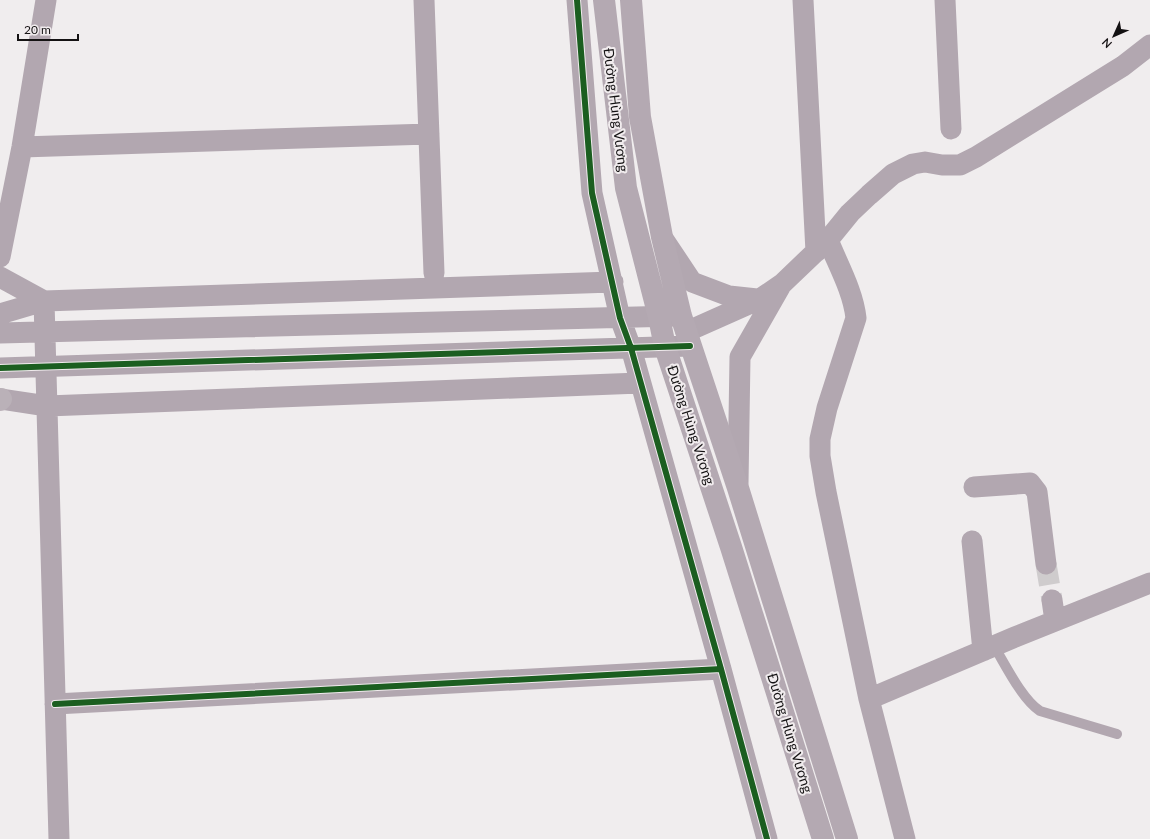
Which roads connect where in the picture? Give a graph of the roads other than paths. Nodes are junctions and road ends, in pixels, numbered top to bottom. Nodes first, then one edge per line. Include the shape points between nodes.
1 (46, 0) edge
2 (424, 0) edge
3 (577, 0) edge
4 (604, 0) edge
5 (631, 0) edge
6 (803, 0) edge
7 (945, 0) edge
8 (1150, 45) edge
9 (951, 129) dead end
10 (429, 134) junction
11 (22, 147) junction
12 (662, 237) junction
13 (822, 246) junction
14 (0, 256) edge
15 (434, 273) dead end
16 (0, 276) edge
17 (613, 282) junction
18 (782, 284) junction
19 (760, 299) junction
20 (44, 301) junction
21 (0, 314) edge
22 (659, 317) junction
23 (620, 318) junction
24 (44, 332) junction
25 (686, 332) junction
26 (0, 333) edge
27 (665, 347) junction
28 (631, 348) junction
29 (46, 366) junction
30 (0, 368) edge
31 (640, 383) junction
32 (0, 399) edge
33 (47, 406) junction
34 (974, 487) dead end
35 (738, 488) junction
36 (972, 541) dead end
37 (1046, 564) tunnel mouth
38 (1150, 583) edge
39 (1052, 600) tunnel mouth
40 (1055, 621) junction
41 (988, 649) junction
42 (721, 670) junction
43 (869, 699) junction
44 (55, 704) junction
45 (1117, 734) dead end
46 (59, 839) edge
47 (767, 839) edge
48 (823, 839) edge
49 (847, 839) edge
50 (905, 839) edge

1 - 11 street
2 - 10 street
3 - 17 street via 592,193
4 - 22 main road, Đường Hùng Vương via 626,188
5 - 12 main road, Đường Hùng Vương via 640,117
6 - 13 street
7 - 9 street
8 - 13 street via 1123,66 976,158 960,165 942,166 925,162 913,164 892,174 864,199
10 - 11 street
10 - 15 street
11 - 14 street
12 - 19 street via 692,282 729,296
12 - 25 main road, Đường Hùng Vương
13 - 18 street
13 - 43 street via 850,294 856,318 827,408 820,439 820,456
16 - 20 street
17 - 20 street
17 - 23 street
18 - 19 street
18 - 35 street via 740,357
19 - 25 street
20 - 21 street
20 - 24 street
22 - 23 street
22 - 25 street
22 - 27 main road, Đường Hùng Vương
23 - 24 street
23 - 28 street
24 - 26 street
24 - 29 street
25 - 27 street
25 - 35 main road, Đường Hùng Vương
27 - 28 street
27 - 48 main road, Đường Hùng Vương
28 - 29 street
28 - 31 street
29 - 30 street
29 - 33 street
31 - 33 street
31 - 42 street
32 - 33 street
33 - 44 street
34 - 37 street via 1030,483 1037,492
35 - 49 main road, Đường Hùng Vương
36 - 41 street
38 - 40 street
39 - 40 street
40 - 41 street
41 - 43 street
41 - 45 lane via 1033,706 1040,711
42 - 44 street
42 - 47 street
43 - 50 street
44 - 46 street

